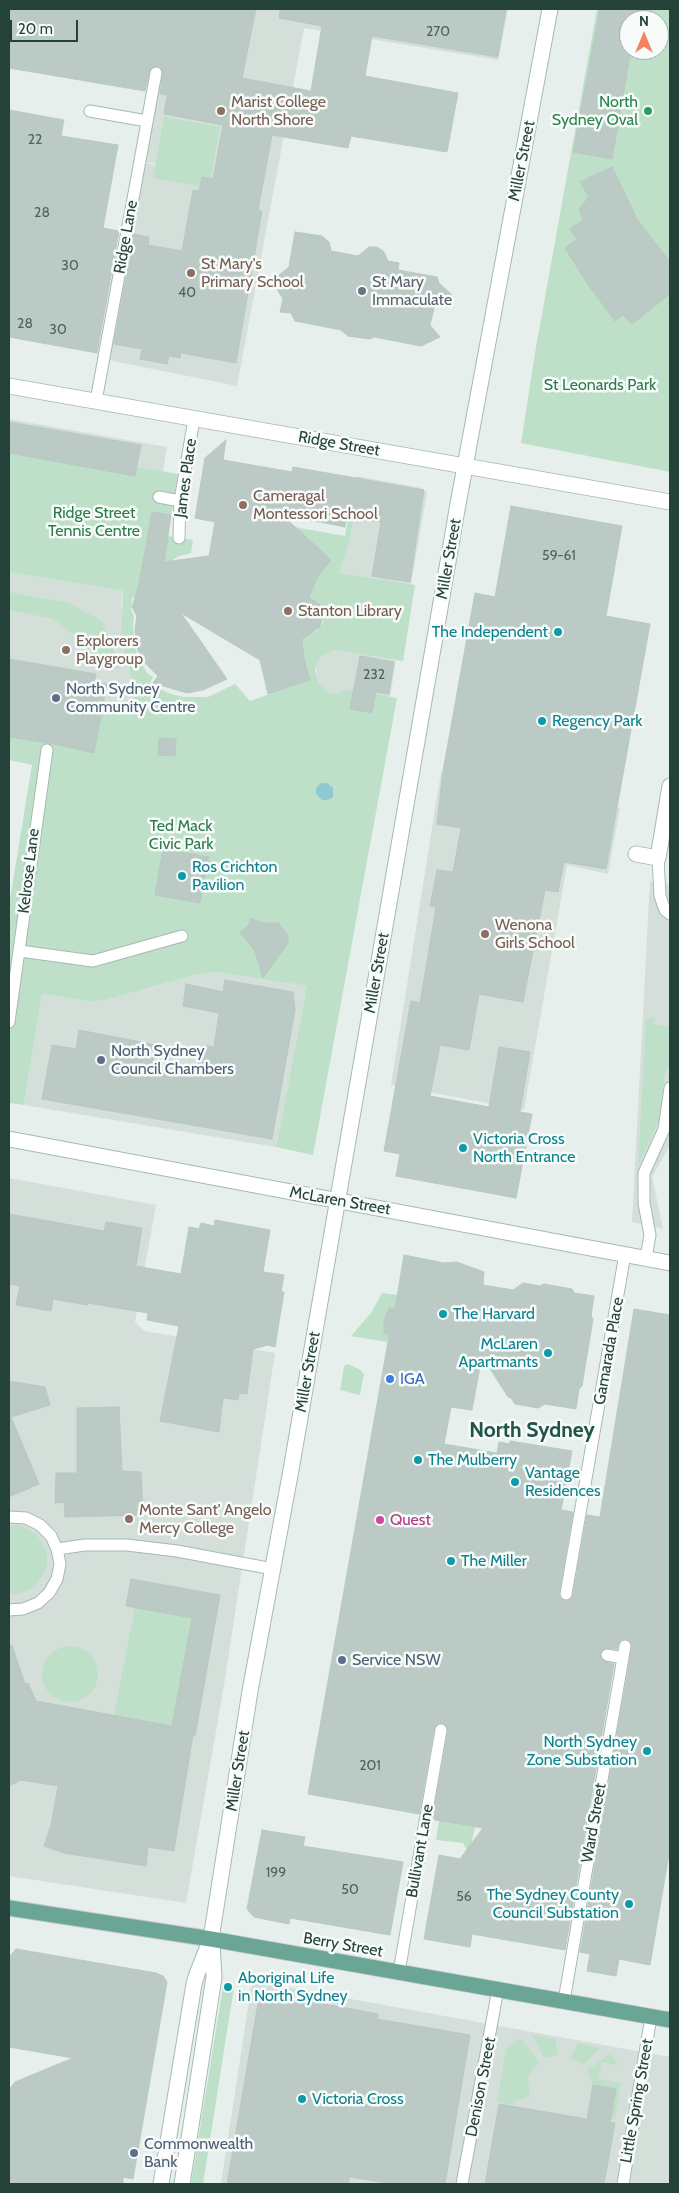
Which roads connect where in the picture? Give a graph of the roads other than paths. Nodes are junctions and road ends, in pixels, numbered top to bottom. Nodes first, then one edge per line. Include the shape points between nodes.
1 (550, 9) edge
2 (156, 73) dead end
3 (90, 111) dead end
4 (147, 121) junction
5 (9, 386) edge
6 (96, 401) junction
7 (194, 419) junction
8 (465, 465) junction
9 (159, 497) dead end
10 (180, 501) junction
11 (670, 502) edge
12 (179, 538) dead end
13 (46, 750) dead end
14 (670, 786) edge
15 (636, 854) dead end
16 (658, 858) junction
17 (670, 914) edge
18 (182, 936) dead end
19 (20, 951) junction
20 (9, 972) edge
21 (15, 983) junction
22 (9, 1022) edge
23 (670, 1088) edge
24 (9, 1140) edge
25 (337, 1200) junction
26 (625, 1254) junction
27 (646, 1258) junction
28 (670, 1263) edge
29 (9, 1517) edge
30 (57, 1549) junction
31 (273, 1569) junction
32 (566, 1594) dead end
33 (9, 1610) edge
34 (625, 1646) dead end
35 (607, 1655) dead end
36 (623, 1658) junction
37 (441, 1730) dead end
38 (9, 1908) edge
39 (211, 1939) junction
40 (399, 1972) junction
41 (498, 1989) junction
42 (564, 2001) junction
43 (652, 2017) junction
44 (670, 2020) edge
45 (161, 2184) edge
46 (182, 2184) edge
47 (462, 2184) edge
48 (623, 2184) edge

1 - 8 main road, Miller Street
2 - 4 lane, Ridge Lane
3 - 4 lane
4 - 6 lane, Ridge Lane
5 - 6 main road, Ridge Street
6 - 7 main road, Ridge Street
7 - 8 main road, Ridge Street
7 - 10 lane, James Place
8 - 11 main road, Ridge Street
8 - 25 main road, Miller Street
9 - 10 lane
10 - 12 lane, James Place
13 - 19 lane, Kelrose Lane
14 - 16 main road
15 - 16 main road
16 - 17 lane via 660,896
18 - 19 lane via 93,961
19 - 21 lane, Kelrose Lane
20 - 21 lane
21 - 22 lane, Kelrose Lane
23 - 27 lane via 664,1129 644,1173 644,1203 650,1235
24 - 25 main road, McLaren Street
25 - 26 main road, McLaren Street
25 - 31 main road, Miller Street
26 - 27 main road, McLaren Street
26 - 32 lane, Gamarada Place
27 - 28 main road, McLaren Street
29 - 30 lane via 26,1518 40,1525 51,1536
30 - 31 lane via 127,1545
30 - 33 lane via 60,1564 57,1579 49,1592 38,1603 24,1609
31 - 39 main road, Miller Street via 250,1691
34 - 36 lane, Ward Street
35 - 36 lane
36 - 42 lane, Ward Street
37 - 40 lane, Bullivant Lane
38 - 39 main road, Berry Street
39 - 40 main road, Berry Street
39 - 45 main road, Miller Street via 197,1974
39 - 46 main road, Miller Street via 214,1977
40 - 41 main road, Berry Street
41 - 42 main road, Berry Street
41 - 47 lane, Denison Street
42 - 43 main road, Berry Street
43 - 44 main road, Berry Street
43 - 48 lane, Little Spring Street

